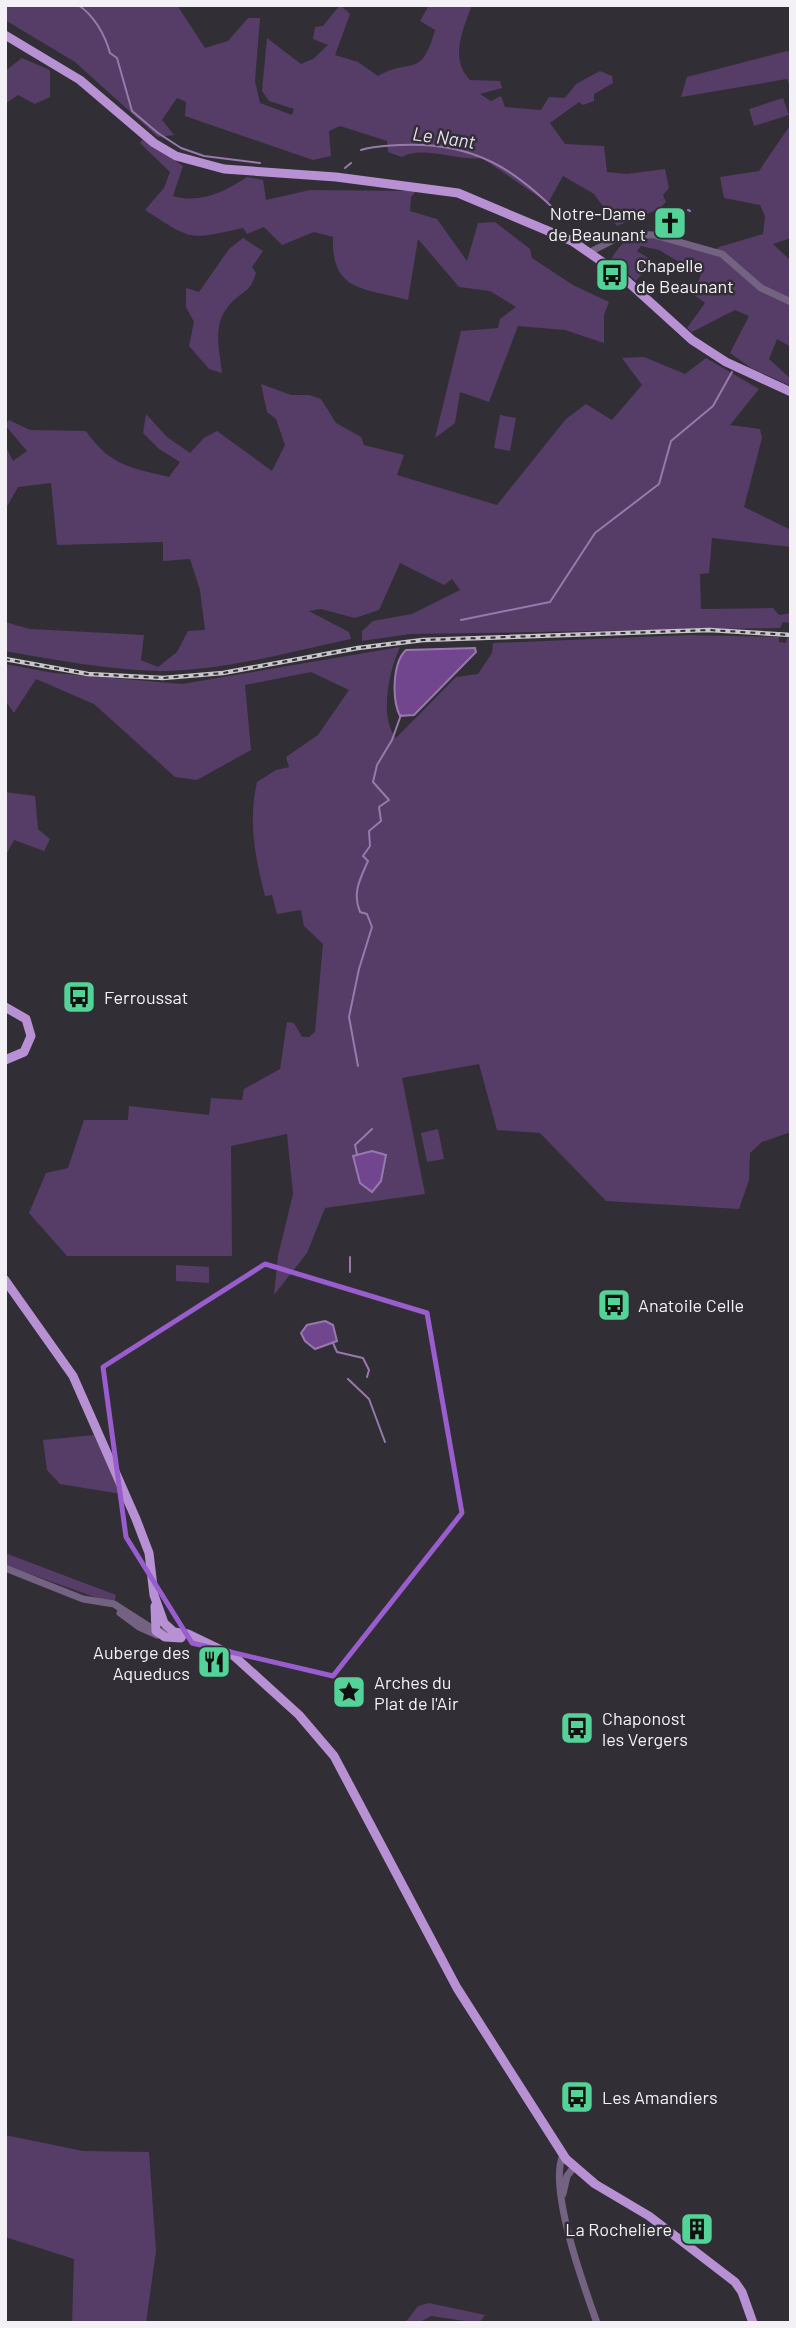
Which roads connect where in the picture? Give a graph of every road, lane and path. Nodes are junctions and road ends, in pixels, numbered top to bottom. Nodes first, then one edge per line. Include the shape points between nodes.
1 (5, 35) edge
2 (590, 252) junction
3 (791, 302) edge
4 (791, 392) edge
5 (5, 1007) edge
6 (5, 1060) edge
7 (5, 1280) edge
8 (5, 1569) edge
9 (107, 1605) junction
10 (156, 1621) junction
11 (139, 1627) junction
12 (156, 1631) junction
13 (169, 1635) junction
14 (563, 2155) junction
15 (574, 2167) junction
16 (563, 2195) junction
17 (597, 2323) edge
18 (753, 2323) edge

1 - 2 main road via 80,80 176,156 224,169 458,193
2 - 3 street via 625,234 667,238 722,254 761,288
2 - 4 main road via 692,340 726,362
5 - 6 main road via 26,1019 32,1036 16,1058
7 - 10 main road via 72,1376 141,1531 149,1553
8 - 9 street
9 - 10 street
9 - 11 street
10 - 12 main road
10 - 13 main road
11 - 12 street
11 - 13 street
12 - 13 main road
13 - 14 main road via 188,1634 234,1656 299,1715 334,1756 457,1988
14 - 15 main road
14 - 16 street via 558,2178
15 - 16 street
15 - 18 main road via 649,2216 735,2283
16 - 17 street via 577,2269

